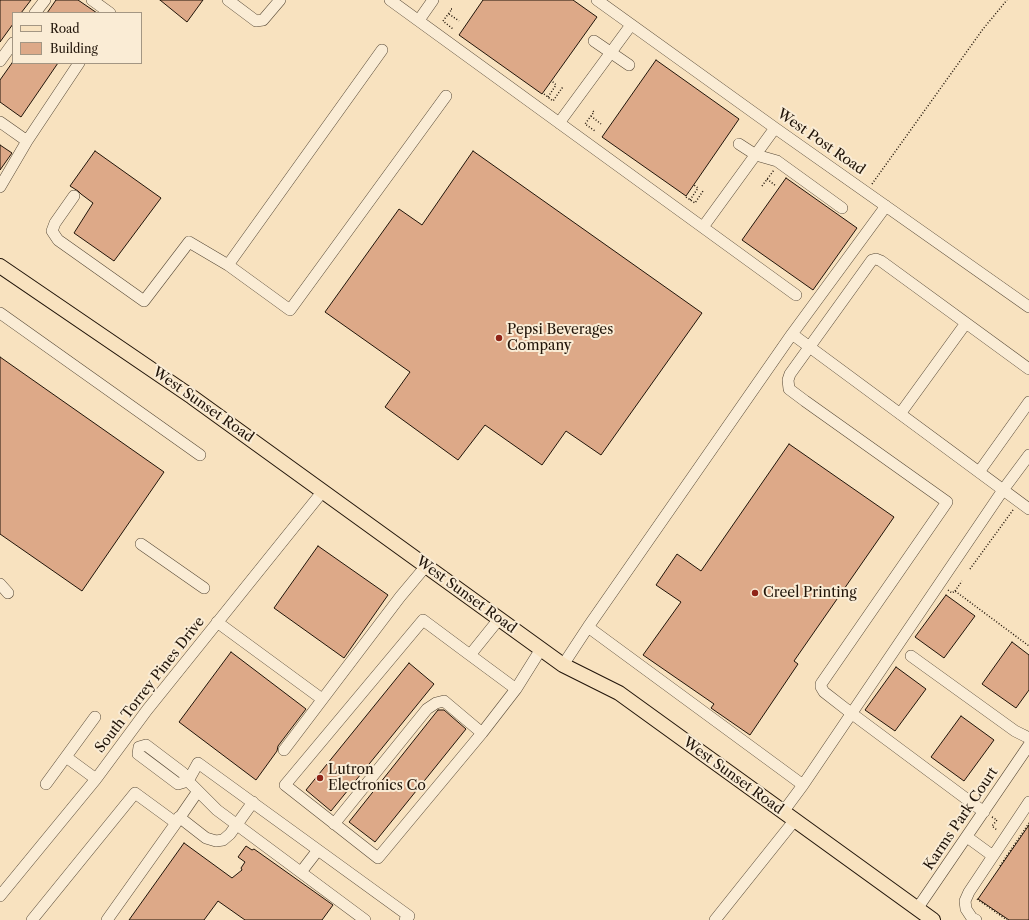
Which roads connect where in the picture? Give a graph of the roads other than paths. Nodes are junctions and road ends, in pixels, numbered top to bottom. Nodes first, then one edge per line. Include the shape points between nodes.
1 (45, 0) edge
2 (92, 0) edge
3 (228, 0) edge
4 (280, 0) edge
5 (390, 0) edge
6 (433, 0) edge
7 (597, 0) edge
8 (37, 12) edge
9 (109, 12) edge
10 (419, 20) junction
11 (631, 25) junction
12 (594, 40) dead end
13 (12, 44) edge
14 (382, 50) dead end
15 (611, 52) junction
16 (0, 61) edge
17 (78, 64) edge
18 (629, 65) dead end
19 (446, 96) dead end
20 (0, 122) edge
21 (559, 123) junction
22 (775, 128) junction
23 (27, 141) junction
24 (740, 144) dead end
25 (756, 155) junction
26 (0, 187) edge
27 (74, 196) dead end
28 (886, 206) junction
29 (842, 208) dead end
30 (703, 227) junction
31 (228, 265) junction
32 (0, 266) edge
33 (796, 295) dead end
34 (1028, 305) edge
35 (0, 313) edge
36 (966, 323) junction
37 (792, 334) junction
38 (809, 347) junction
39 (1029, 369) edge
40 (1029, 402) edge
41 (900, 414) junction
42 (200, 455) dead end
43 (1029, 455) edge
44 (979, 472) junction
45 (1003, 490) junction
46 (323, 491) junction
47 (1029, 509) edge
48 (141, 544) dead end
49 (426, 566) junction
50 (0, 584) edge
51 (204, 588) dead end
52 (8, 593) dead end
53 (499, 619) junction
54 (217, 622) junction
55 (588, 627) junction
56 (541, 649) junction
57 (470, 655) junction
58 (911, 656) dead end
59 (563, 665) junction
60 (516, 689) junction
61 (322, 699) junction
62 (851, 713) junction
63 (95, 717) dead end
64 (482, 733) junction
65 (127, 738) junction
66 (1029, 738) edge
67 (1029, 745) edge
68 (284, 750) dead end
69 (66, 757) junction
70 (96, 779) junction
71 (188, 781) junction
72 (46, 784) dead end
73 (803, 785) junction
74 (198, 791) junction
75 (253, 802) junction
76 (1029, 802) edge
77 (988, 814) junction
78 (788, 816) junction
79 (177, 820) junction
80 (236, 824) junction
81 (334, 824) junction
82 (967, 837) junction
83 (318, 850) junction
84 (993, 856) junction
85 (301, 872) junction
86 (0, 896) edge
87 (917, 909) junction
88 (32, 920) edge
89 (107, 920) edge
90 (365, 920) edge
91 (405, 920) edge
92 (715, 920) edge
93 (933, 920) edge
94 (976, 920) edge

1 - 8 street
2 - 9 street
3 - 4 street via 256,21 263,20
5 - 10 street
6 - 10 street
7 - 11 street, West Post Road
10 - 21 street
11 - 15 street
11 - 22 street, West Post Road
12 - 15 street
13 - 16 street
14 - 31 street
15 - 18 street
15 - 21 street
17 - 23 street
19 - 31 street via 290,310
20 - 23 street
21 - 30 street
22 - 25 street
22 - 28 street, West Post Road
23 - 26 street
24 - 25 street
25 - 29 street via 777,161
25 - 30 street
27 - 31 street via 55,222 52,231 58,240 144,301 189,242
28 - 34 street, West Post Road
28 - 37 street
30 - 33 street
32 - 46 main road, West Sunset Road via 192,397
35 - 42 street
36 - 38 street via 876,259 872,260
36 - 39 street
36 - 41 street
37 - 38 street
37 - 55 street
38 - 41 street
38 - 62 street via 790,374 789,389 947,502 821,684 824,692
40 - 44 street
41 - 44 street
43 - 45 street
44 - 45 street
45 - 47 street
45 - 62 street
46 - 49 main road, West Sunset Road
46 - 54 street, South Torrey Pines Drive
48 - 51 street
49 - 53 main road, West Sunset Road
49 - 61 street
50 - 52 street
53 - 56 main road, West Sunset Road
53 - 57 street
54 - 61 street
54 - 65 street, South Torrey Pines Drive
55 - 59 street
55 - 73 street
56 - 59 main road, West Sunset Road
56 - 60 street
57 - 60 street
57 - 81 street via 423,620 285,786
58 - 66 street via 1014,731
59 - 78 main road, West Sunset Road via 619,693
60 - 64 street
61 - 68 street
62 - 73 street
62 - 77 street
63 - 69 street
64 - 81 street via 444,701 436,703 427,709
64 - 81 street via 378,858
65 - 70 street, South Torrey Pines Drive
65 - 71 street via 139,747 138,754 178,784
67 - 77 street, Karms Park Court
69 - 70 street
69 - 72 street
70 - 86 street, South Torrey Pines Drive
71 - 74 street
71 - 75 street via 198,763
73 - 78 street
74 - 79 street
74 - 80 street
75 - 80 street
75 - 83 street
76 - 84 street
77 - 82 street, Karms Park Court
78 - 87 main road, West Sunset Road
78 - 92 street
79 - 80 street via 206,838 216,841 223,840
79 - 88 street via 135,793
79 - 89 street
80 - 85 street
82 - 84 street
82 - 87 street, Karms Park Court
83 - 85 street
83 - 91 street via 409,916
84 - 94 street via 965,901 966,909
85 - 90 street
87 - 93 main road, West Sunset Road

